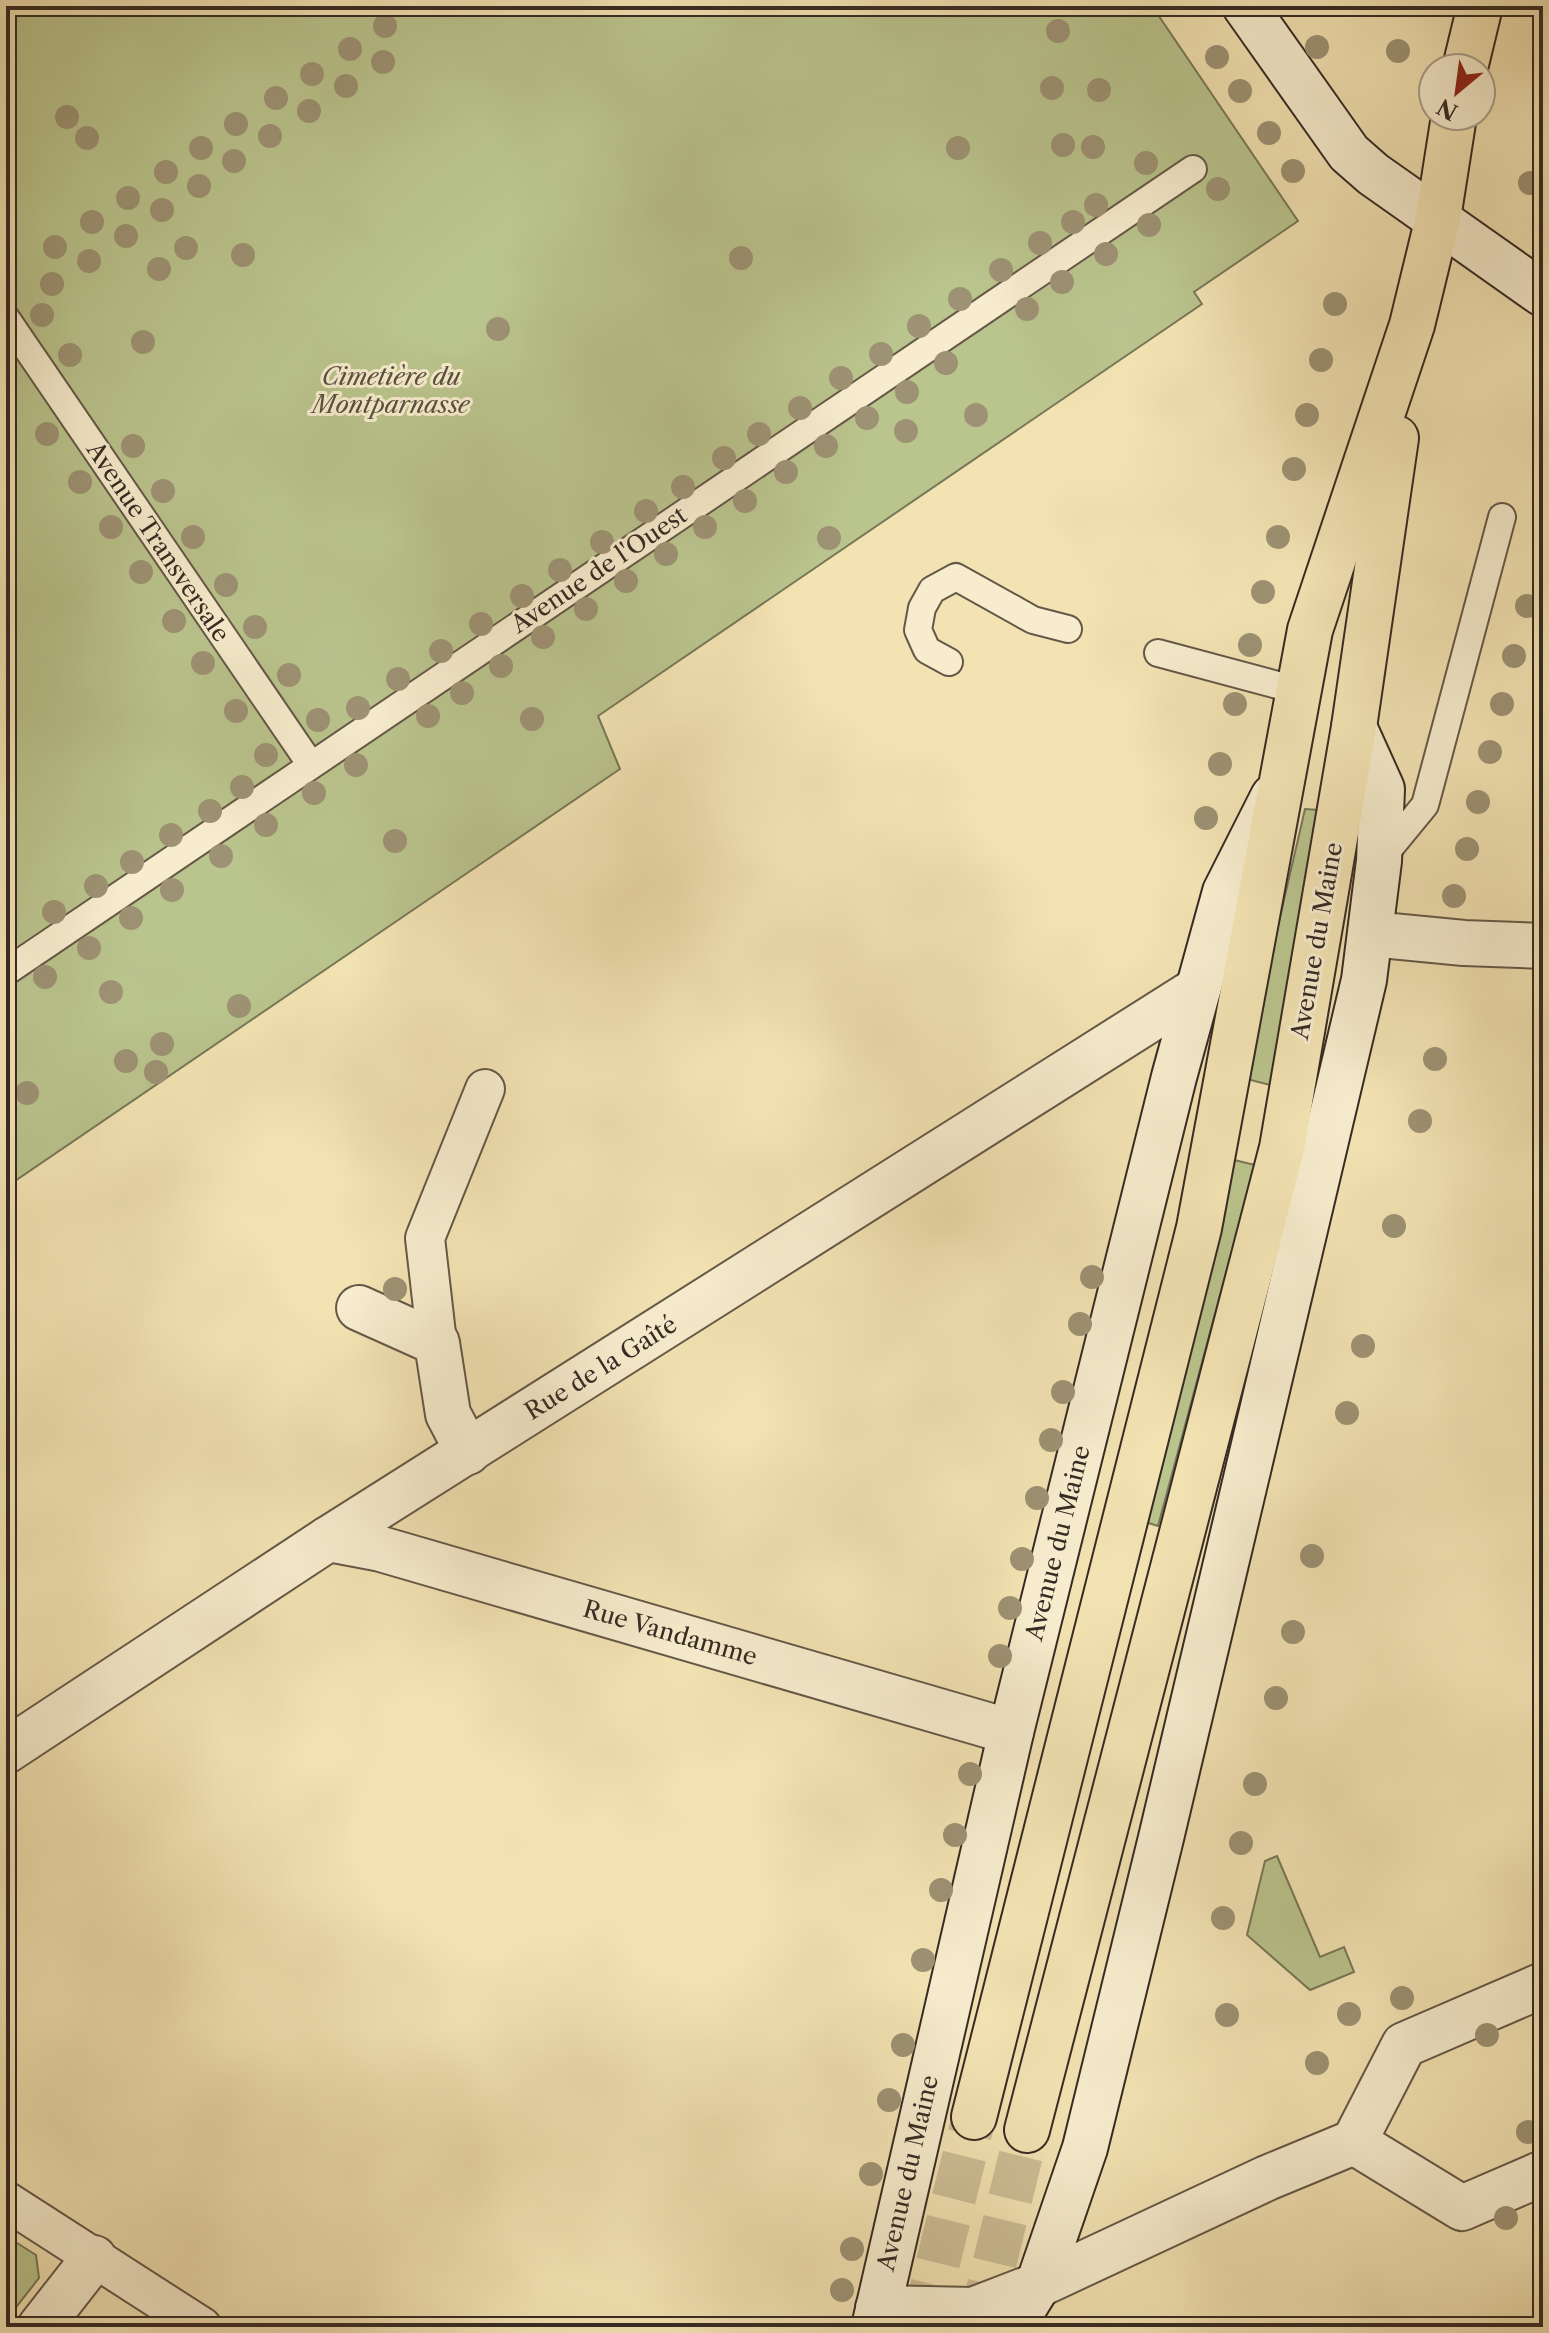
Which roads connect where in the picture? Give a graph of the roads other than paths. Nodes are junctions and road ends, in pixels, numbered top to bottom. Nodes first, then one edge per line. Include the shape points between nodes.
1 (1245, 6) edge
2 (1480, 6) edge
3 (1469, 52) edge
4 (1451, 132) edge
5 (1193, 169) dead end
6 (1438, 218) junction
7 (1543, 294) edge
8 (6, 318) edge
9 (1412, 325) junction
10 (1502, 517) dead end
11 (1068, 629) dead end
12 (1158, 653) dead end
13 (949, 662) dead end
14 (1300, 691) junction
15 (1354, 727) junction
16 (311, 765) junction
17 (1285, 773) junction
18 (1379, 861) junction
19 (1371, 934) junction
20 (1543, 946) edge
21 (6, 972) edge
22 (1198, 989) junction
23 (485, 1089) dead end
24 (359, 1308) dead end
25 (437, 1343) junction
26 (468, 1452) junction
27 (328, 1539) junction
28 (1011, 1732) junction
29 (6, 1751) edge
30 (1543, 1985) edge
31 (974, 2117) tunnel mouth
32 (1027, 2130) tunnel mouth
33 (1354, 2142) junction
34 (1543, 2173) edge
35 (6, 2201) edge
36 (94, 2258) junction
37 (1038, 2285) junction
38 (876, 2317) edge
39 (40, 2327) edge
40 (202, 2327) edge
41 (1012, 2327) edge

1 - 6 main road via 1349,153
2 - 3 main road
4 - 6 main road, Avenue du Maine
5 - 16 lane, Avenue de l'Ouest
6 - 7 main road
6 - 9 main road, Avenue du Maine
8 - 16 lane, Avenue Transversale
9 - 14 main road, Avenue du Maine via 1310,630
9 - 15 main road, Avenue du Maine
10 - 18 lane, Avenue du Maine via 1425,805
11 - 13 lane via 1033,620 956,577 932,590 918,630 927,650
12 - 14 lane
14 - 17 main road, Avenue du Maine
15 - 18 main road, Avenue du Maine via 1382,789
15 - 32 main road, Avenue du Maine via 1282,1148
16 - 21 lane, Avenue de l'Ouest
17 - 22 main road, Avenue du Maine via 1225,892
17 - 31 main road, Avenue du Maine via 1199,1228
18 - 19 main road, Avenue du Maine
19 - 20 main road
19 - 37 main road, Avenue du Maine via 1085,2148
22 - 26 main road, Rue de la Gaîté
22 - 28 main road, Avenue du Maine
23 - 25 street via 425,1238
24 - 25 main road
25 - 26 main road via 448,1414
26 - 27 main road, Rue de la Gaîté
27 - 28 main road, Rue Vandamme via 381,1549
27 - 29 main road, Rue de la Gaîté
28 - 38 main road, Avenue du Maine
30 - 33 main road via 1404,2045
33 - 34 main road via 1462,2208
33 - 37 main road
35 - 36 street
36 - 39 main road
36 - 40 street
37 - 38 main road via 973,2310
37 - 41 main road, Avenue du Maine

